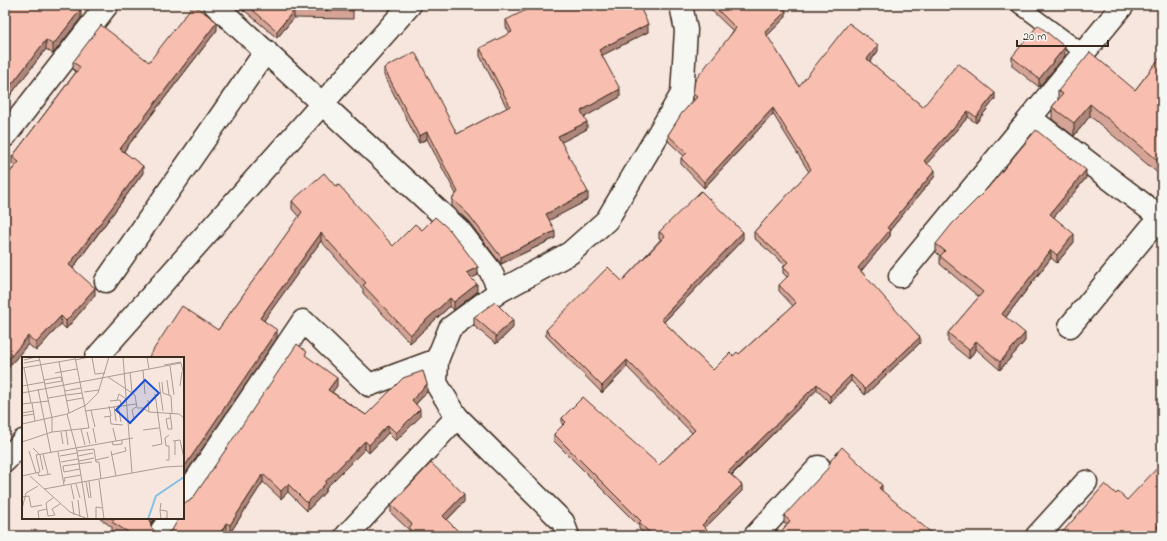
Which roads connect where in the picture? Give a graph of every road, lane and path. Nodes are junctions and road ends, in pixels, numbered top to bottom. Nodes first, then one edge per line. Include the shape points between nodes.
1 (107, 5) edge
2 (216, 5) edge
3 (681, 5) edge
4 (1019, 5) edge
5 (1124, 5) edge
6 (409, 6) edge
7 (266, 51) junction
8 (1084, 53) junction
9 (323, 103) junction
10 (1030, 118) junction
11 (5, 136) edge
12 (900, 276) dead end
13 (106, 281) dead end
14 (500, 291) junction
15 (1070, 326) dead end
16 (97, 357) edge
17 (437, 360) junction
18 (457, 417) junction
19 (22, 442) edge
20 (5, 461) edge
21 (819, 467) dead end
22 (1086, 482) dead end
23 (184, 498) edge
24 (346, 536) edge
25 (568, 536) edge
26 (754, 536) edge
27 (1036, 536) edge

1 - 11 street
2 - 7 street
3 - 14 street via 686,30 682,94 607,220 570,252
4 - 8 lane
5 - 8 street
6 - 9 street
7 - 9 street
7 - 13 street
8 - 10 street
9 - 14 street via 459,230 490,270
9 - 16 street
10 - 12 street
10 - 15 street via 1160,217
14 - 17 street via 450,328
17 - 18 street via 436,383
17 - 23 street via 369,385 303,321
18 - 24 street
18 - 25 street via 563,522
19 - 20 street
21 - 26 street
22 - 27 street

